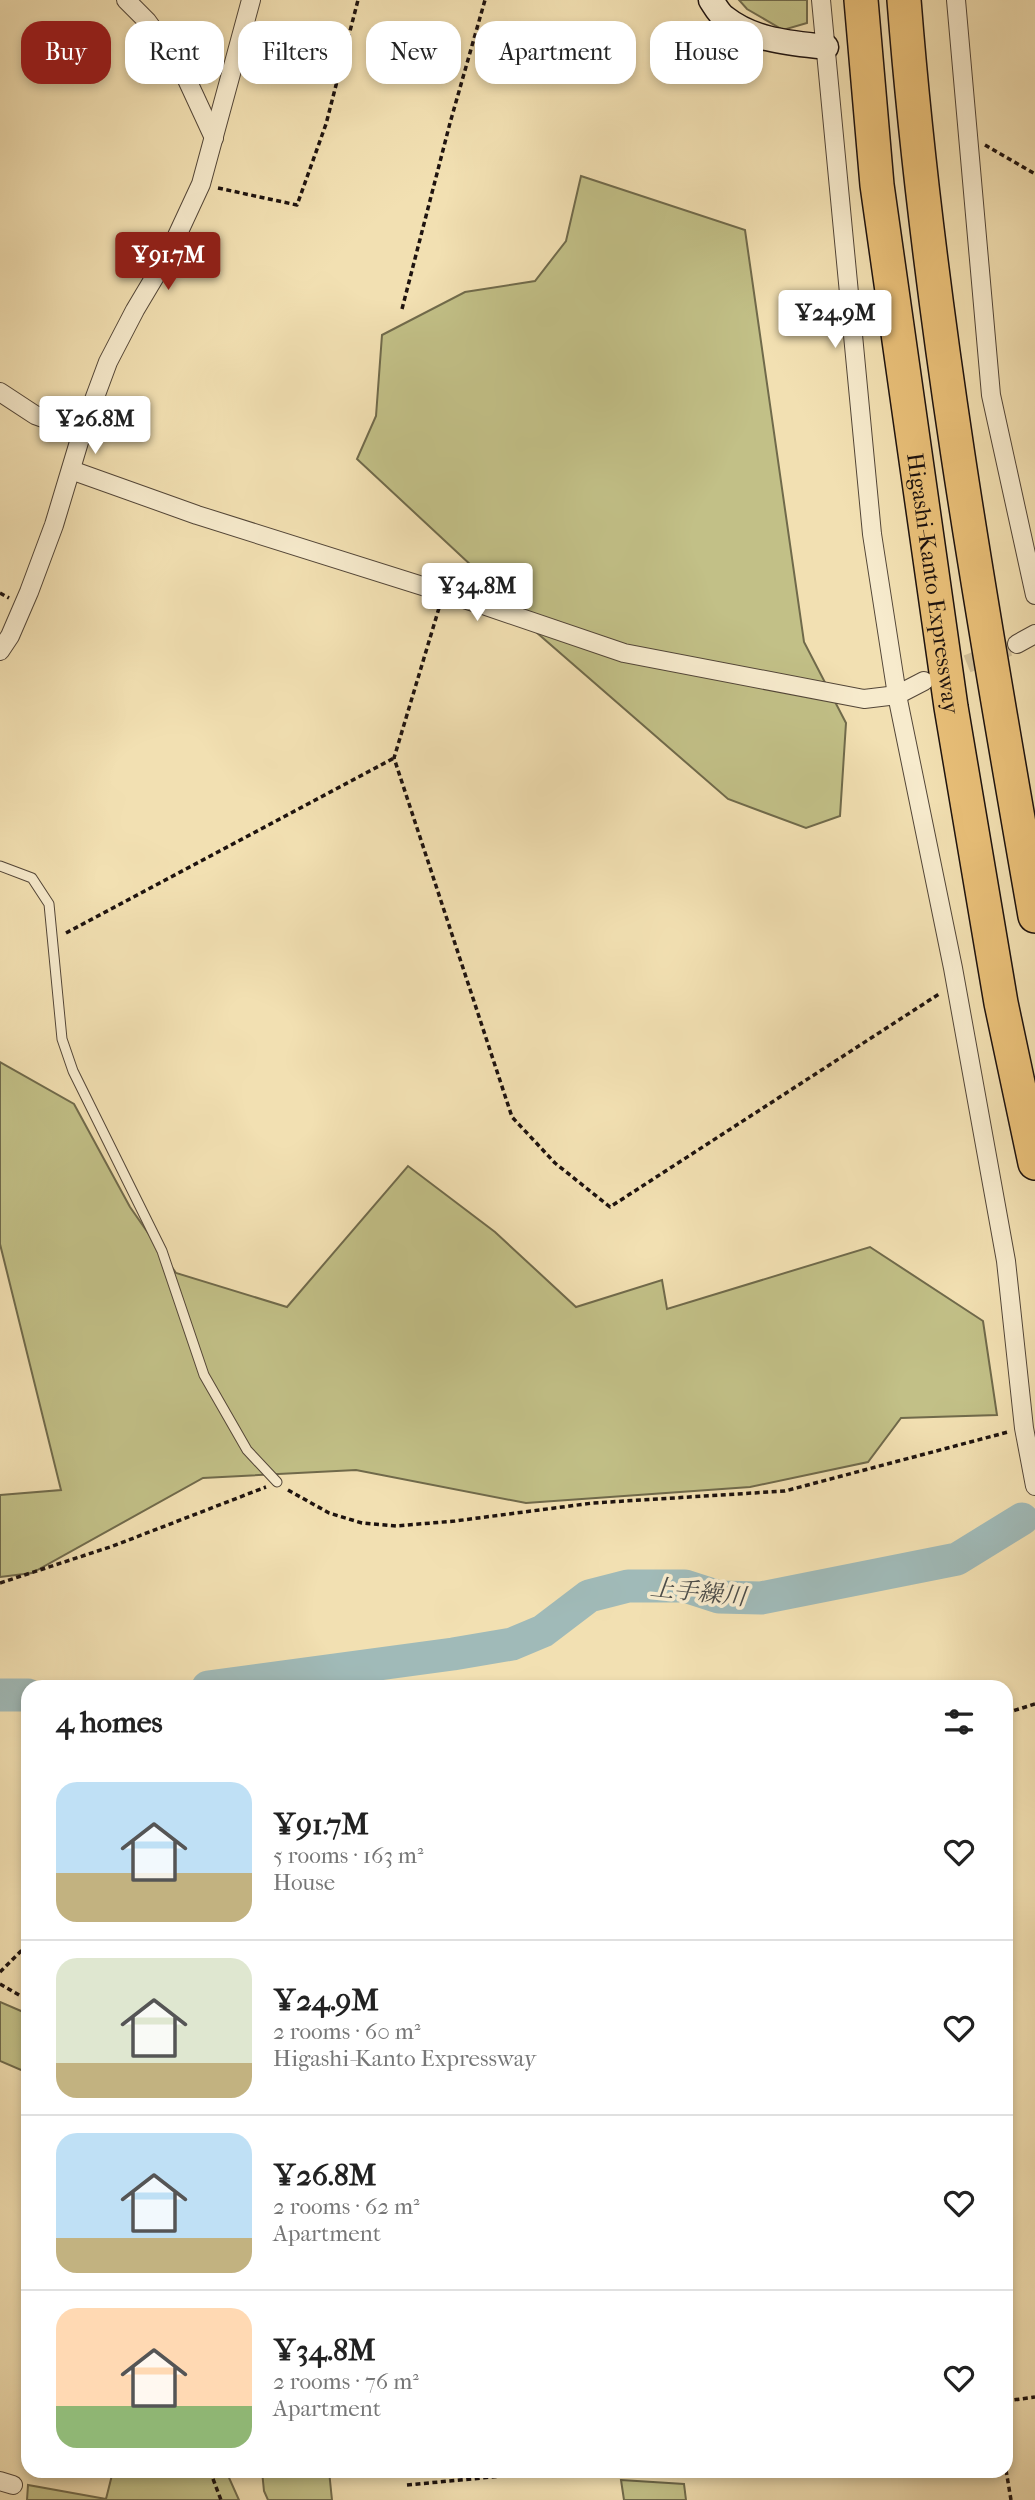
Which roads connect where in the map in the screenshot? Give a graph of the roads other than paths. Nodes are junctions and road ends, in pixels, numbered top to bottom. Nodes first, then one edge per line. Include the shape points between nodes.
1 (126, 0) edge
2 (251, 0) edge
3 (711, 0) edge
4 (821, 0) edge
5 (860, 0) edge
6 (904, 0) edge
7 (956, 0) edge
8 (826, 47) junction
9 (214, 138) junction
10 (0, 392) edge
11 (82, 432) junction
12 (71, 470) junction
13 (1035, 596) edge
14 (1035, 635) edge
15 (1017, 643) tunnel mouth
16 (0, 652) edge
17 (924, 681) tunnel mouth
18 (897, 695) junction
19 (0, 866) edge
20 (1035, 916) edge
21 (1035, 1163) edge
22 (277, 1482) road end
23 (1035, 1486) edge

1 - 9 street via 183,71
2 - 9 street
3 - 8 street via 724,17 755,34 776,42
4 - 8 street
5 - 21 highway, Higashi-Kanto Expressway via 877,185 951,707
6 - 20 highway, Higashi-Kanto Expressway via 921,176 951,398
7 - 13 street via 991,395
8 - 18 street via 872,534
9 - 11 street via 201,184 169,253 108,362
10 - 11 street via 35,415
11 - 12 street
12 - 16 street via 29,592
12 - 18 street via 624,653 864,699
14 - 15 street
17 - 18 street
18 - 23 street via 1006,1261
19 - 22 lane via 32,878 49,904 62,1039 74,1070 162,1251 204,1374 247,1450

